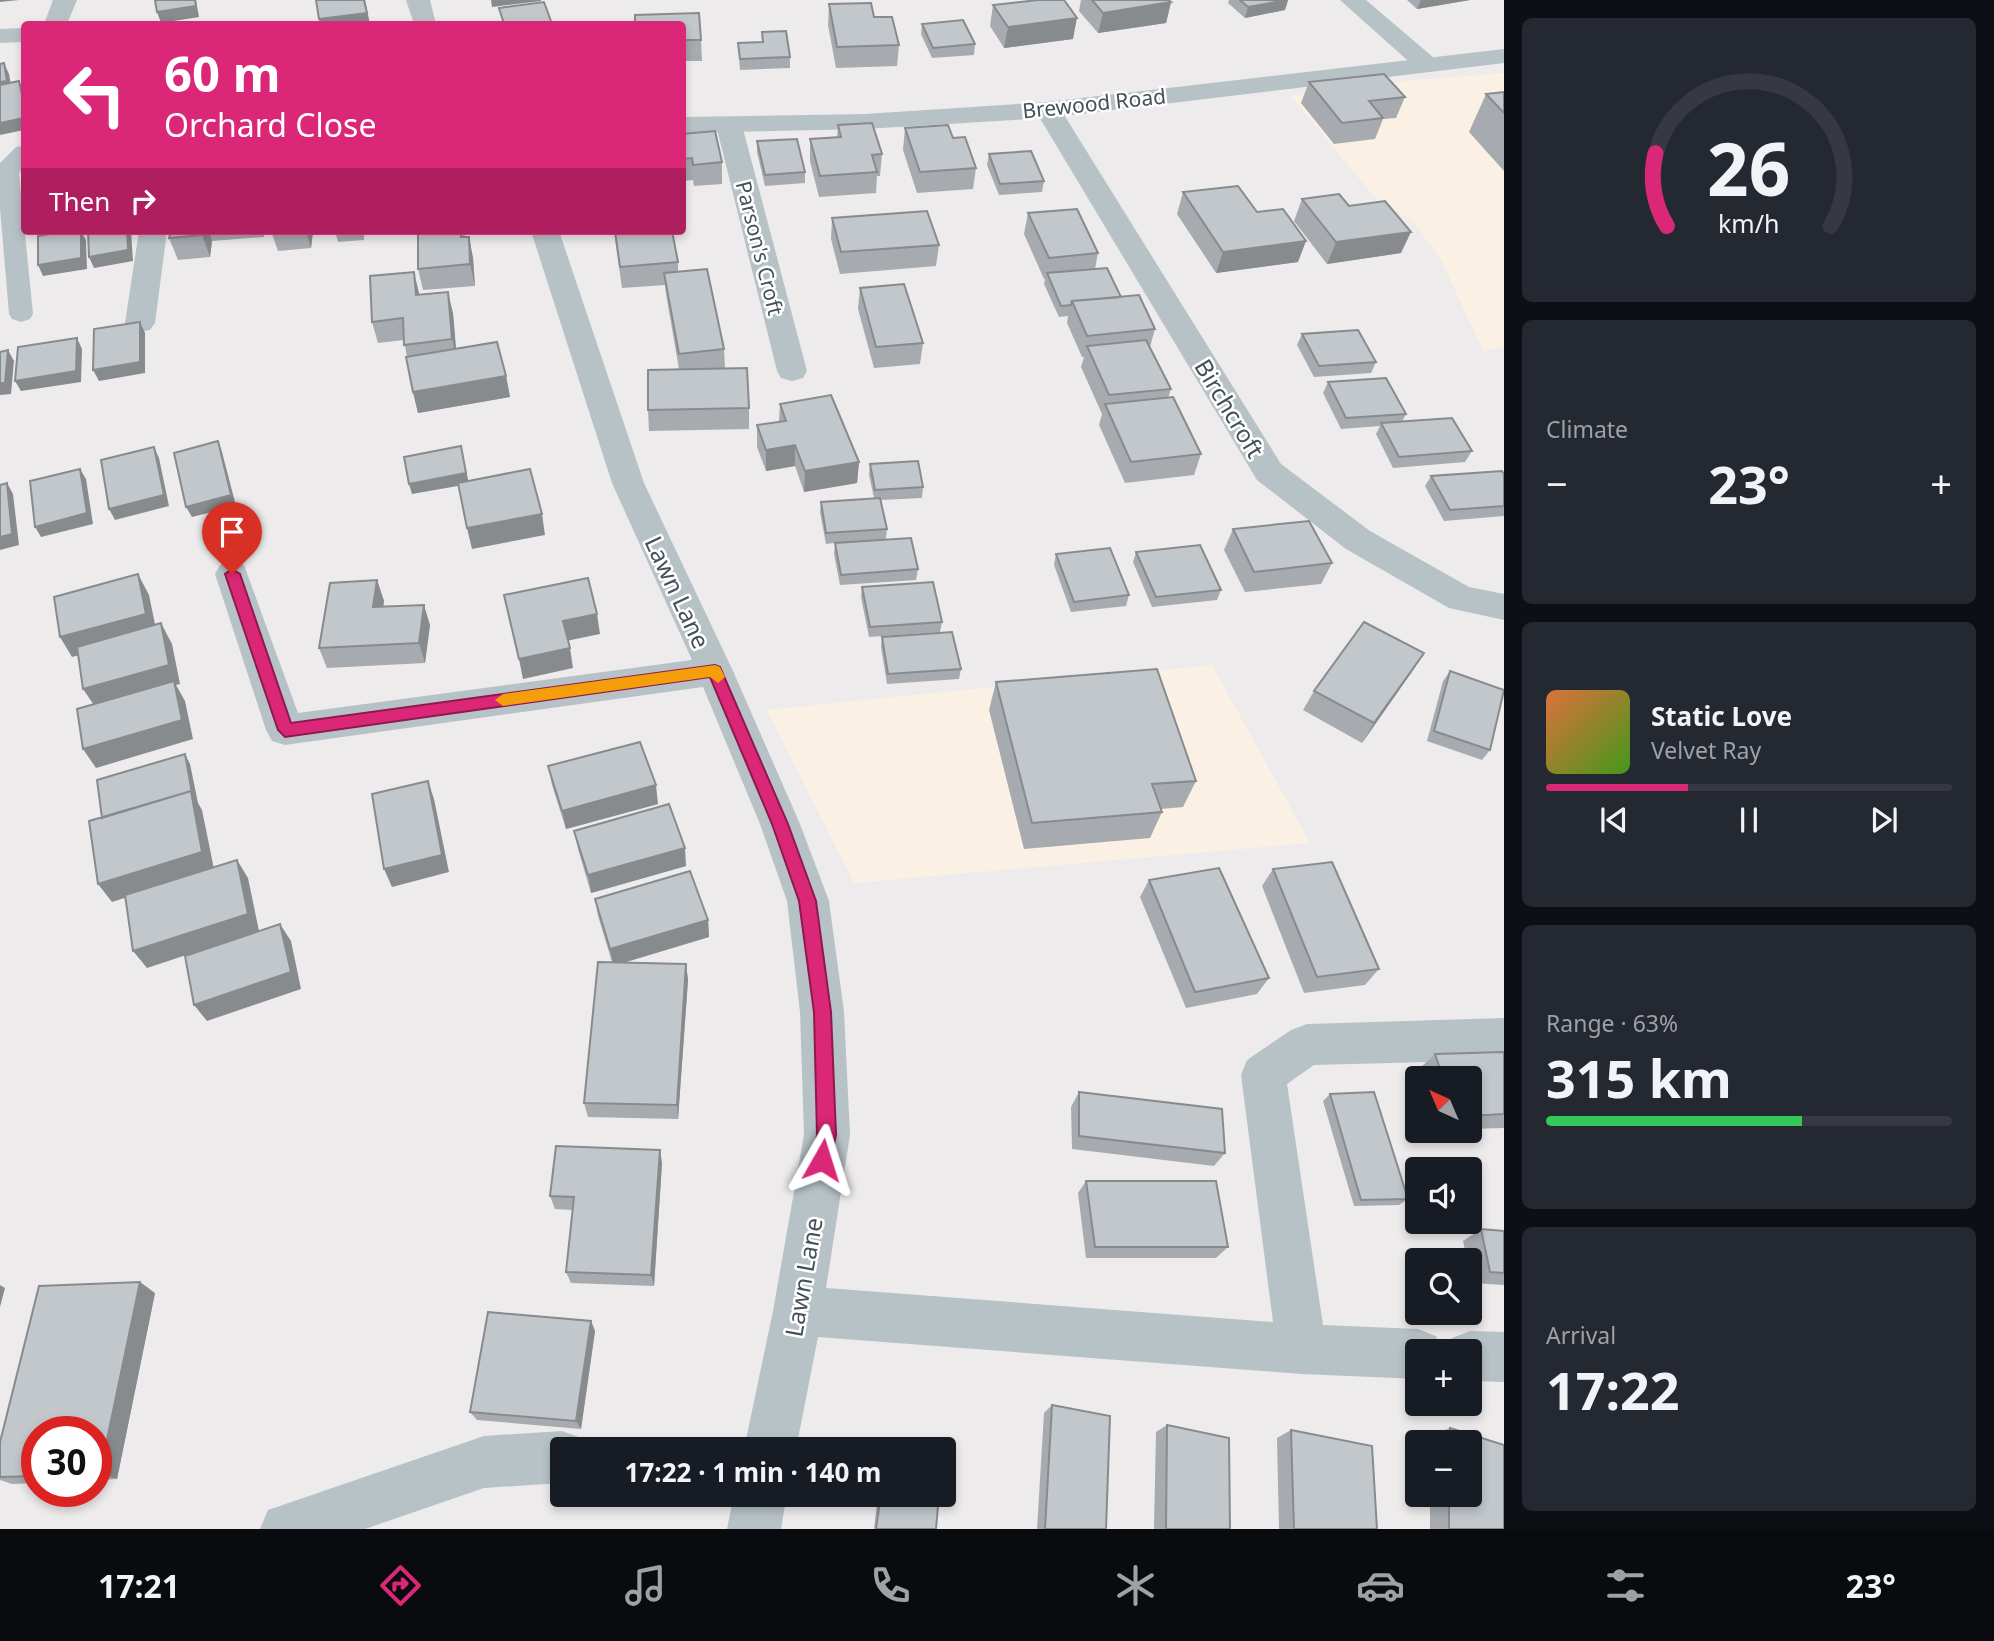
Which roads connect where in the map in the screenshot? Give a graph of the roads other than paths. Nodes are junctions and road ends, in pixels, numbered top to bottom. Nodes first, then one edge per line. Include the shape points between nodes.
1 (65, 0) edge
2 (418, 0) edge
3 (1352, 0) edge
4 (57, 21) edge
5 (424, 21) edge
6 (21, 35) edge
7 (0, 36) edge
8 (1504, 56) edge
9 (1425, 63) junction
10 (1048, 110) junction
11 (686, 125) edge
12 (729, 125) junction
13 (21, 154) edge
14 (152, 235) edge
15 (546, 235) edge
16 (21, 314) dead end
17 (140, 323) edge
18 (792, 371) dead end
19 (232, 574) dead end
20 (1504, 607) edge
21 (715, 671) junction
22 (1504, 1039) edge
23 (798, 1311) junction
24 (1302, 1349) junction
25 (1405, 1353) edge
26 (1482, 1356) edge
27 (1504, 1357) edge
28 (772, 1437) edge
29 (550, 1458) edge
30 (758, 1507) edge
31 (287, 1529) edge
32 (754, 1529) edge

1 - 4 street
2 - 5 street
3 - 9 street
6 - 7 street
8 - 9 street, Brewood Road
9 - 10 street, Brewood Road
10 - 12 street, Brewood Road
10 - 20 street, Birchcroft via 1269,472 1358,540 1461,598
11 - 12 street, Brewood Road
12 - 18 street, Parson's Croft
13 - 16 lane via 11,162 8,174
14 - 17 street
15 - 21 street, Lawn Lane via 628,483
19 - 21 street via 285,730
21 - 23 street, Lawn Lane via 808,901 822,1012 827,1135
22 - 24 street via 1307,1045 1263,1075
23 - 24 street
23 - 28 street, Lawn Lane
24 - 25 street
26 - 27 street
29 - 31 street via 484,1462
30 - 32 street

